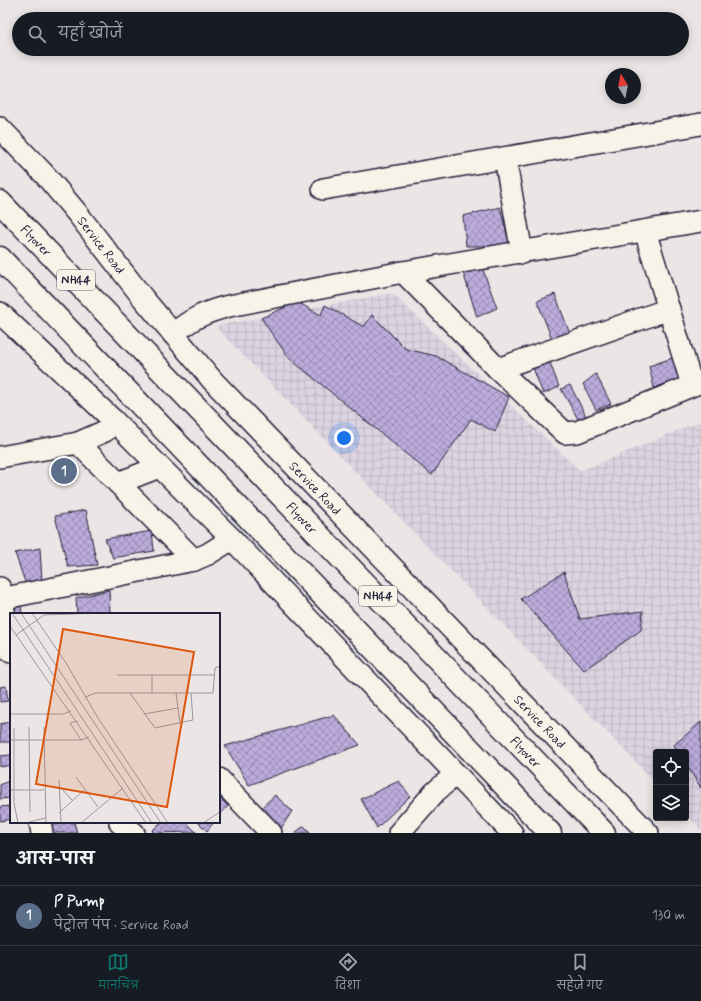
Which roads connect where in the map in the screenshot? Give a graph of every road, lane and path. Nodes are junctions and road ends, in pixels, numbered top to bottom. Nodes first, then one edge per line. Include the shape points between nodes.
1 (701, 124) edge
2 (0, 128) edge
3 (505, 158) junction
4 (323, 189) dead end
5 (0, 202) edge
6 (701, 221) edge
7 (645, 231) junction
8 (522, 253) junction
9 (0, 258) edge
10 (403, 272) junction
11 (669, 309) junction
12 (0, 313) edge
13 (173, 334) junction
14 (498, 369) junction
15 (696, 384) edge
16 (113, 420) junction
17 (78, 443) junction
18 (0, 457) edge
19 (159, 467) junction
20 (118, 483) junction
21 (232, 539) junction
22 (194, 560) junction
23 (1, 595) edge
24 (10, 646) edge
25 (456, 774) junction
26 (220, 780) edge
27 (40, 823) edge
28 (259, 829) edge
29 (42, 833) edge
30 (399, 833) edge
31 (512, 833) edge
32 (550, 833) edge
33 (604, 833) edge
34 (648, 833) edge

1 - 3 street
2 - 13 street, Service Road via 73,208
3 - 4 street
3 - 8 street
5 - 33 highway, Flyover / NH44
6 - 7 street
7 - 8 street
7 - 11 street
8 - 10 street
9 - 32 highway, NH44
10 - 13 street via 228,306 191,320
10 - 14 street
11 - 14 street
11 - 15 street
12 - 16 street
13 - 34 street, Service Road via 266,438
14 - 15 street via 565,434 577,432
16 - 17 street via 105,431
16 - 19 street
17 - 18 street
17 - 20 street
19 - 20 street
19 - 21 street
20 - 22 street
21 - 22 street
21 - 25 street
22 - 23 street
23 - 24 street
25 - 30 street via 435,792
25 - 31 street
26 - 28 street
27 - 29 street

